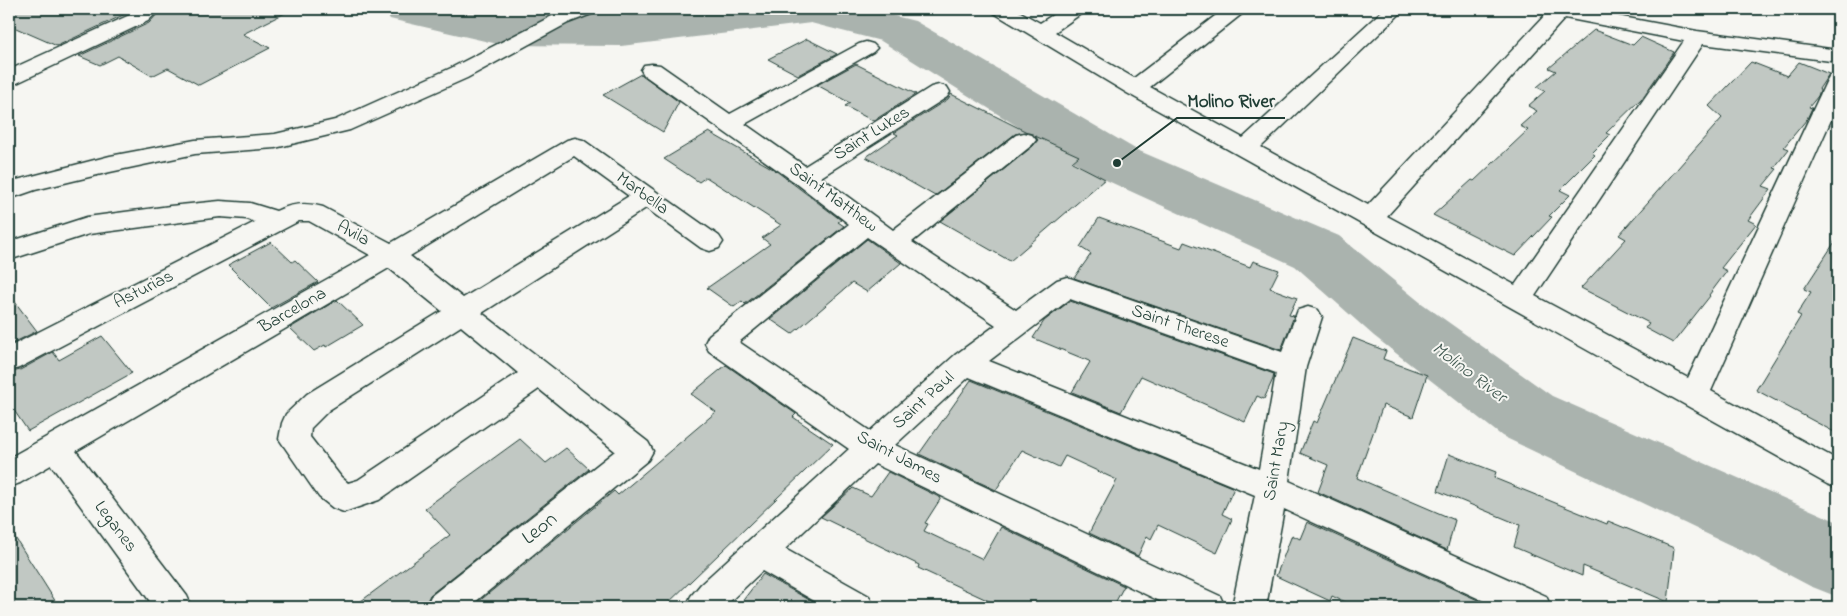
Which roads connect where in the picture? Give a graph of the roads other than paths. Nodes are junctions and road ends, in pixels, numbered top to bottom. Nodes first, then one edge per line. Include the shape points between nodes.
1 (150, 9) edge
2 (586, 9) edge
3 (1001, 9) edge
4 (1075, 9) edge
5 (1236, 9) edge
6 (1394, 9) edge
7 (1556, 10) edge
8 (1040, 32) junction
9 (1697, 37) junction
10 (866, 48) dead end
11 (1838, 56) edge
12 (652, 70) dead end
13 (9, 78) edge
14 (1838, 80) edge
15 (1135, 88) junction
16 (939, 92) dead end
17 (729, 124) junction
18 (1024, 140) dead end
19 (575, 145) joint
20 (1245, 149) junction
21 (805, 177) junction
22 (9, 191) edge
23 (646, 197) junction
24 (1371, 218) junction
25 (278, 221) junction
26 (866, 224) junction
27 (710, 242) dead end
28 (895, 242) junction
29 (9, 251) edge
30 (391, 255) junction
31 (1067, 287) joint
32 (1519, 300) junction
33 (465, 312) junction
34 (1308, 316) dead end
35 (1016, 324) junction
36 (9, 360) edge
37 (965, 364) junction
38 (1292, 367) junction
39 (540, 373) junction
40 (1694, 396) junction
41 (55, 447) junction
42 (871, 448) junction
43 (637, 451) joint
44 (9, 474) edge
45 (1838, 475) edge
46 (1272, 488) junction
47 (760, 552) junction
48 (175, 607) edge
49 (443, 607) edge
50 (703, 607) edge
51 (857, 607) edge
52 (1208, 607) edge
53 (1250, 607) edge
54 (1534, 607) edge

1 - 13 street via 141,17
2 - 22 street via 459,73 342,125 275,141 195,147 110,164
3 - 8 street
4 - 8 street
5 - 15 street
6 - 20 street
7 - 9 street
7 - 24 street
8 - 15 street
9 - 11 street
9 - 32 street
10 - 17 street
12 - 17 street, Saint Matthew
14 - 40 street
15 - 20 street
16 - 21 street, Saint Lukes
17 - 21 street, Saint Matthew
18 - 28 street
19 - 23 street, Marbella
19 - 30 street, Barcelona
20 - 24 street
21 - 26 street, Saint Matthew
23 - 27 street, Marbella
23 - 33 street
24 - 32 street
25 - 29 street via 250,211 220,209 180,213 87,226
25 - 30 street, Avila via 295,212 314,213
25 - 36 street, Asturias
26 - 28 street, Saint Matthew
26 - 42 street, Saint James via 719,343
28 - 35 street, Saint Matthew
30 - 33 street, Avila
30 - 41 street, Barcelona
31 - 35 street, Saint Paul
31 - 38 street, Saint Therese
32 - 40 street
33 - 39 street, Avila
33 - 39 street via 318,402 297,423 294,439 330,487 344,498 368,490
34 - 38 street, Saint Mary
35 - 37 street, Saint Paul
37 - 42 street, Saint Paul
37 - 46 street
38 - 46 street, Saint Mary
39 - 43 street, Avila
40 - 45 street
41 - 44 street, Barcelona
41 - 48 street, Leganes
42 - 47 street, Saint Paul
42 - 52 street, Saint James
43 - 49 street, Leon
46 - 53 street, Saint Mary
46 - 54 street
47 - 50 street, Saint Paul
47 - 51 street

